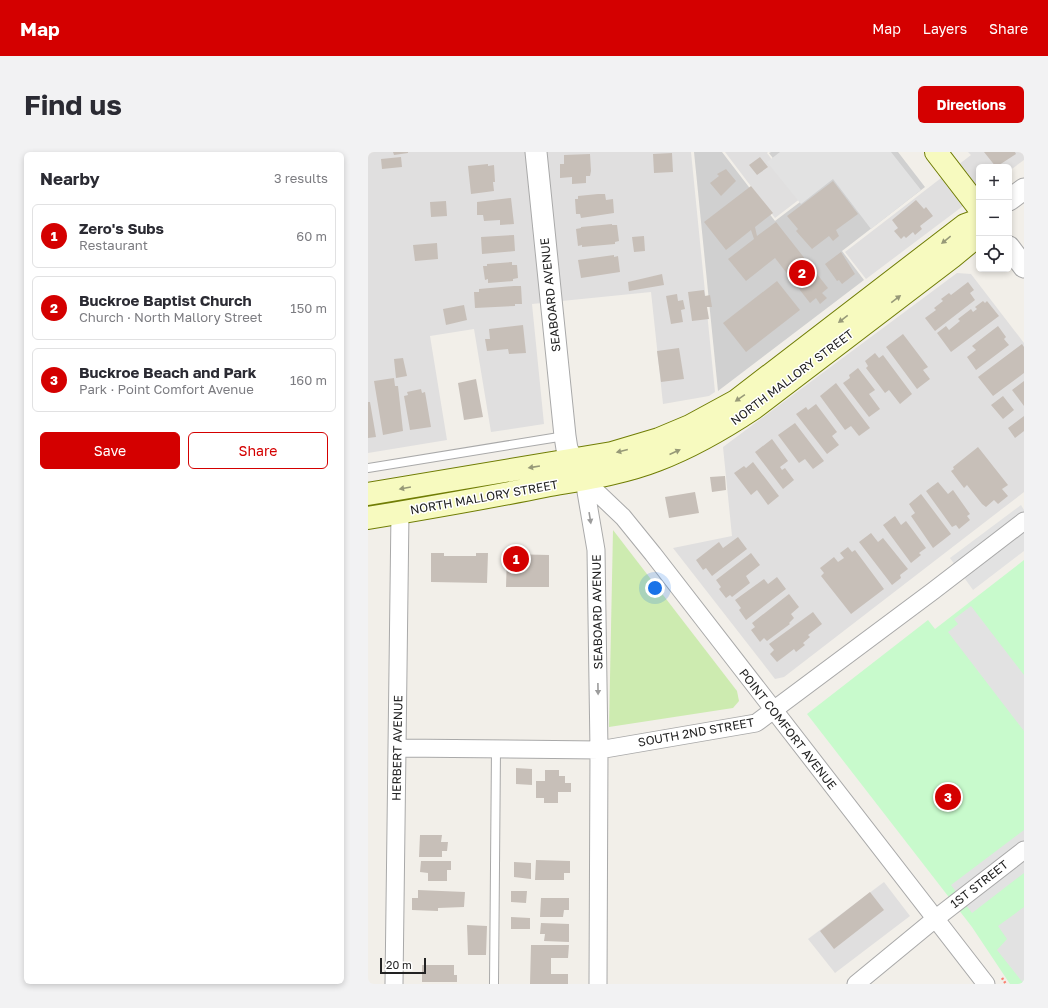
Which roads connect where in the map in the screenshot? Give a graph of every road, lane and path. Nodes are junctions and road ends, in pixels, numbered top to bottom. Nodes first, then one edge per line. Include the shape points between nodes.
1 (536, 152) edge
2 (936, 152) edge
3 (1024, 189) edge
4 (1012, 198) edge
5 (976, 204) edge
6 (976, 221) edge
7 (976, 236) edge
8 (1012, 251) edge
9 (1024, 267) edge
10 (565, 436) junction
11 (572, 461) junction
12 (368, 468) edge
13 (584, 480) junction
14 (368, 494) edge
15 (400, 512) junction
16 (368, 518) edge
17 (1024, 520) edge
18 (774, 711) junction
19 (397, 748) junction
20 (496, 749) junction
21 (599, 750) junction
22 (1024, 850) edge
23 (935, 919) junction
24 (394, 984) edge
25 (494, 984) edge
26 (598, 984) edge
27 (856, 984) edge
28 (986, 984) edge

1 - 10 street, SEABOARD AVENUE
2 - 5 main road
3 - 4 street
6 -> 11 main road, NORTH MALLORY STREET via 965,225 736,401 660,440
13 -> 7 main road, NORTH MALLORY STREET via 657,460 730,424 952,257
8 - 9 street
10 - 11 street, SEABOARD AVENUE
10 - 12 lane
11 - 13 street, SEABOARD AVENUE
11 -> 14 main road, NORTH MALLORY STREET
13 - 15 main road, NORTH MALLORY STREET
13 - 18 street, POINT COMFORT AVENUE via 623,517
13 -> 21 street, SEABOARD AVENUE via 596,550
15 - 16 main road, NORTH MALLORY STREET
15 - 19 street, HERBERT AVENUE
17 - 18 street, SOUTH 2ND STREET
18 - 21 street, SOUTH 2ND STREET via 756,723
18 - 23 street, POINT COMFORT AVENUE
19 - 20 street, SOUTH 2ND STREET
19 - 24 street, HERBERT AVENUE
20 - 21 street, SOUTH 2ND STREET
20 - 25 lane
21 - 26 street, SEABOARD AVENUE
22 - 23 street, 1ST STREET
23 - 27 street, 1ST STREET
23 - 28 street, POINT COMFORT AVENUE

